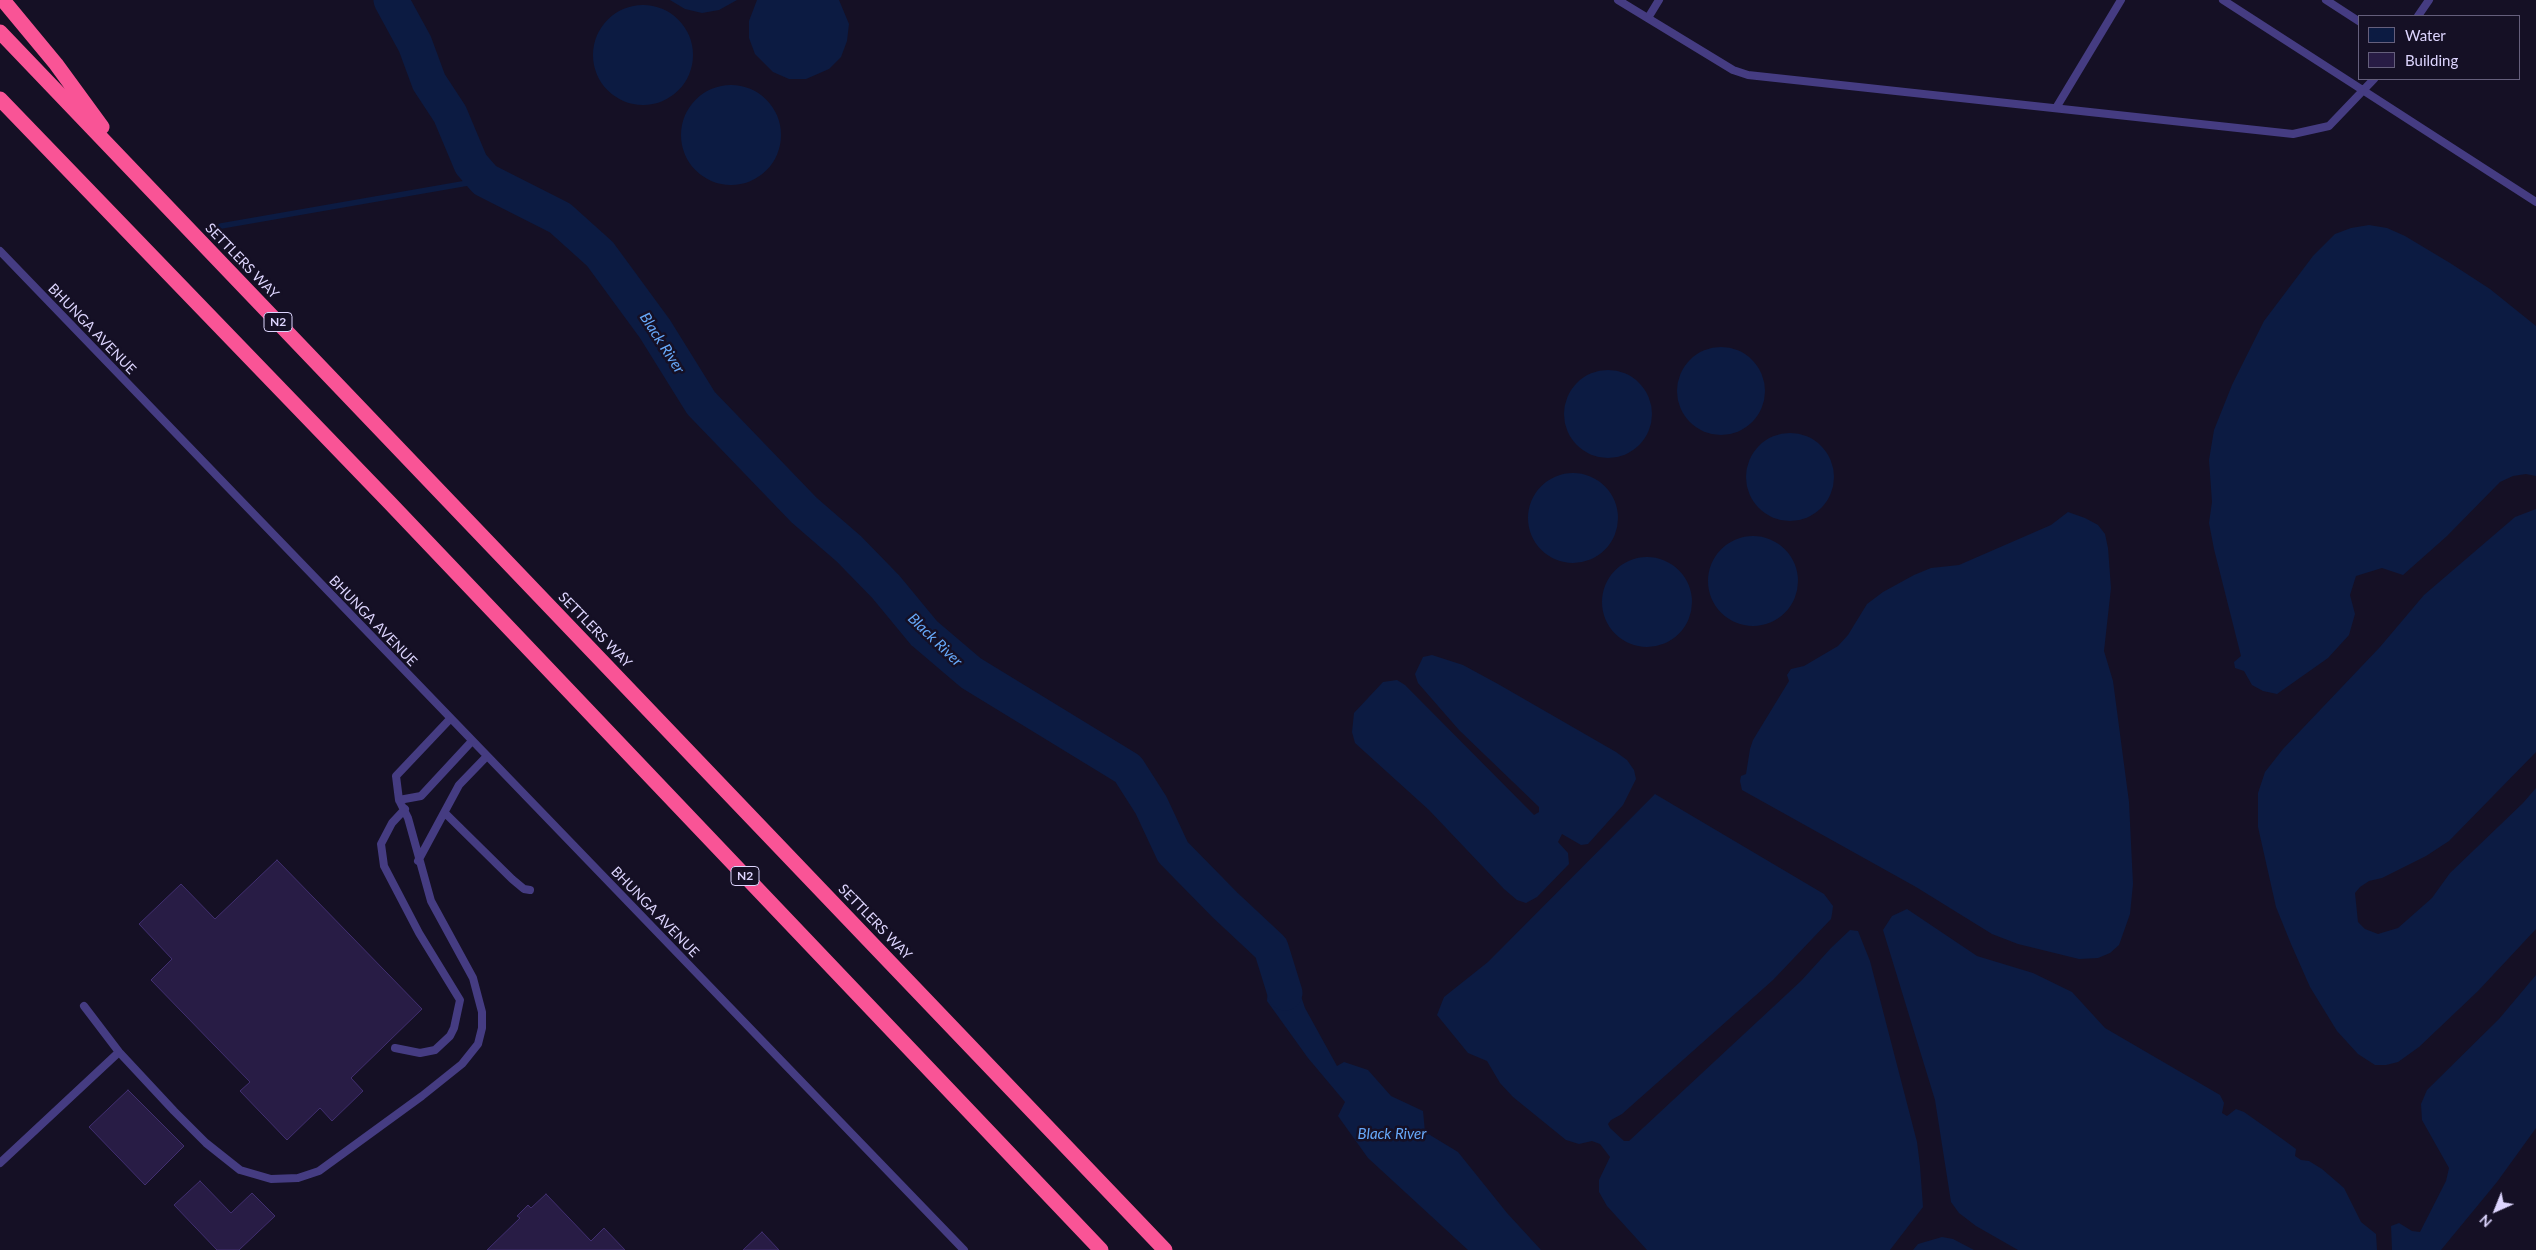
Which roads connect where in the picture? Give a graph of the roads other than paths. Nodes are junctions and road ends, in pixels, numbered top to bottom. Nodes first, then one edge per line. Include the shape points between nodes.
1 (3, 0) edge
2 (1618, 0) edge
3 (1659, 0) edge
4 (2121, 0) edge
5 (2224, 0) edge
6 (2326, 0) edge
7 (2429, 0) edge
8 (2419, 15) edge
9 (1648, 18) junction
10 (2358, 21) edge
11 (0, 32) edge
12 (2373, 80) edge
13 (2365, 91) junction
14 (0, 99) edge
15 (2056, 108) junction
16 (138, 175) junction
17 (2536, 202) edge
18 (0, 251) edge
19 (450, 719) junction
20 (472, 741) junction
21 (487, 756) junction
22 (399, 800) junction
23 (404, 808) junction
24 (445, 813) junction
25 (418, 861) junction
26 (530, 890) dead end
27 (84, 1006) dead end
28 (395, 1048) dead end
29 (119, 1052) junction
30 (0, 1164) edge
31 (964, 1250) edge
32 (1101, 1250) edge
33 (1166, 1250) edge

1 - 16 highway via 56,64
2 - 9 lane
3 - 9 lane
4 - 15 lane
5 - 13 lane
6 - 10 lane
7 - 8 lane
9 - 15 lane via 1733,70 1748,75
11 - 16 highway, SETTLERS WAY / N2
12 - 13 lane
13 - 15 lane via 2329,126 2293,134
13 - 17 lane
14 - 32 highway, N2
16 - 33 highway, SETTLERS WAY / N2
18 - 19 lane, BHUNGA AVENUE
19 - 20 lane, BHUNGA AVENUE
19 - 22 lane via 396,776
20 - 21 lane, BHUNGA AVENUE
20 - 22 lane via 421,796
21 - 24 lane via 459,785
21 - 31 lane, BHUNGA AVENUE
22 - 23 lane
23 - 25 lane
23 - 28 lane via 381,844 384,866 414,925 460,1000 454,1028 435,1050 420,1053
24 - 25 lane
24 - 26 lane via 524,889
25 - 29 lane via 431,901 473,978 482,1012 478,1044 462,1064 319,1171 298,1178 271,1179 240,1170 206,1143
27 - 29 lane
29 - 30 lane

